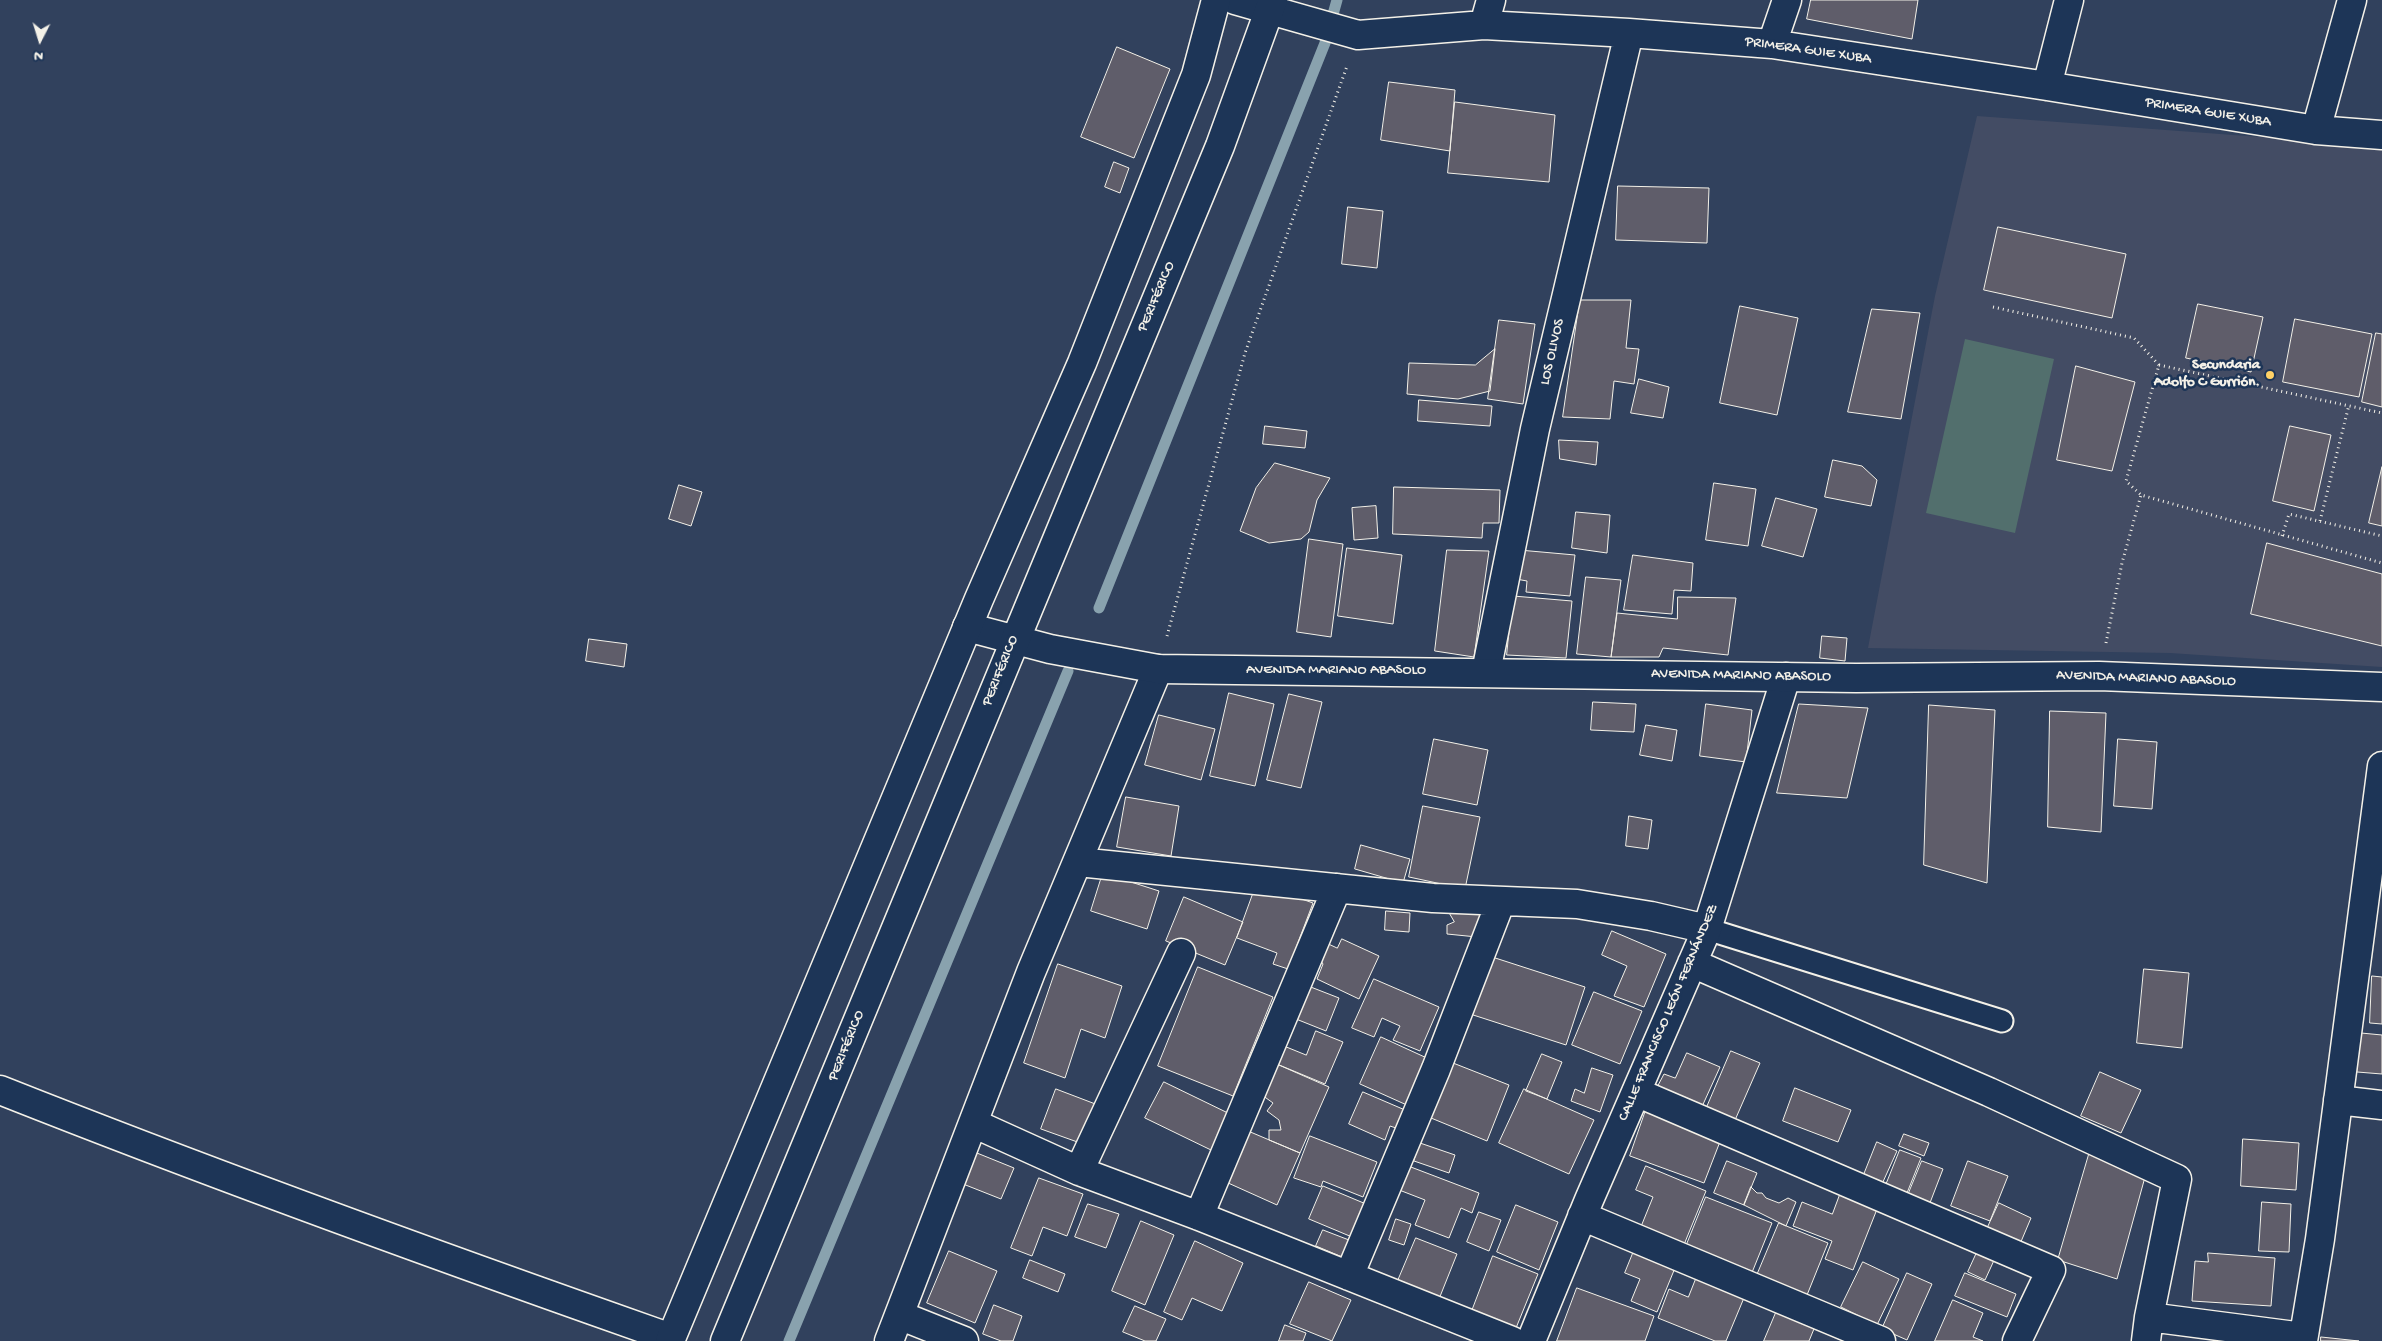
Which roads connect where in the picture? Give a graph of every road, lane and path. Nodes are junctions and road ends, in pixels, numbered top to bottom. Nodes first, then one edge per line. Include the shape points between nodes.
1 (1216, 0) edge
2 (1235, 0) edge
3 (1787, 0) edge
4 (2069, 0) edge
5 (2352, 0) edge
6 (1272, 5) edge
7 (1488, 13) edge
8 (1628, 33) junction
9 (1352, 34) junction
10 (1772, 44) junction
11 (2047, 86) junction
12 (2316, 130) junction
13 (2382, 135) edge
14 (1993, 307) dead end
15 (2159, 365) junction
16 (2349, 405) junction
17 (2382, 413) edge
18 (2141, 495) junction
19 (2320, 521) junction
20 (2282, 536) junction
21 (2382, 536) edge
22 (2382, 563) edge
23 (967, 627) junction
24 (1014, 640) junction
25 (1158, 669) junction
26 (1486, 672) junction
27 (1786, 676) junction
28 (2099, 676) junction
29 (2382, 687) edge
30 (2382, 766) edge
31 (1078, 862) junction
32 (1337, 888) junction
33 (1501, 901) junction
34 (1708, 929) junction
35 (1181, 953) dead end
36 (1692, 963) junction
37 (2002, 1021) dead end
38 (0, 1090) edge
39 (1636, 1092) junction
40 (2338, 1100) junction
41 (2382, 1105) edge
42 (973, 1123) junction
43 (1079, 1171) junction
44 (1199, 1216) junction
45 (1582, 1216) junction
46 (1349, 1276) junction
47 (899, 1315) junction
48 (2148, 1329) edge
49 (2303, 1339) edge
50 (670, 1340) edge
51 (725, 1341) edge
52 (889, 1341) edge
53 (964, 1341) edge
54 (1512, 1341) edge
55 (1530, 1341) edge
56 (1881, 1341) edge
57 (2017, 1341) edge

1 - 23 street via 1196,75 1090,344
2 - 6 street, PRIMERA GUIE XUBA
3 - 10 street
4 - 11 street
5 - 12 street
6 - 9 street, PRIMERA GUIE XUBA via 1315,24
6 - 24 street, PERIFÉRICO via 1220,146
7 - 8 street, PRIMERA GUIE XUBA
7 - 9 street, PRIMERA GUIE XUBA
8 - 10 street, PRIMERA GUIE XUBA
8 - 26 street, LOS OLIVOS via 1535,429
9 - 25 path via 1245,353
10 - 11 street, PRIMERA GUIE XUBA
11 - 12 street, PRIMERA GUIE XUBA
12 - 13 street, PRIMERA GUIE XUBA
14 - 15 path via 2134,338
15 - 16 path
15 - 18 path via 2126,481
16 - 17 path
16 - 19 path
18 - 20 path
18 - 28 path via 2122,563
19 - 20 path via 2289,514
19 - 21 path
20 - 22 path
23 - 24 street, AVENIDA MARIANO ABASOLO
23 - 50 street
24 - 25 street, AVENIDA MARIANO ABASOLO
24 - 51 street, PERIFÉRICO
25 - 26 street, AVENIDA MARIANO ABASOLO
25 - 31 street
26 - 27 street, AVENIDA MARIANO ABASOLO
27 - 28 street, AVENIDA MARIANO ABASOLO
27 - 34 street, CALLE FRANCISCO LEÓN FERNÁNDEZ
28 - 29 street, AVENIDA MARIANO ABASOLO
30 - 40 street
31 - 32 street
31 - 42 street
32 - 33 street
32 - 44 street
33 - 34 street via 1577,904
33 - 46 street via 1436,1069
34 - 36 street, CALLE FRANCISCO LEÓN FERNÁNDEZ
34 - 37 lane
35 - 43 street
36 - 39 street, CALLE FRANCISCO LEÓN FERNÁNDEZ
36 - 48 street via 1989,1092 2177,1179
38 - 50 street via 443,1258
39 - 45 street, CALLE FRANCISCO LEÓN FERNÁNDEZ
39 - 57 street via 2051,1270
40 - 41 street
40 - 49 street
42 - 43 street
42 - 47 street
43 - 44 street
44 - 46 street
45 - 55 street, CALLE FRANCISCO LEÓN FERNÁNDEZ
45 - 56 street
46 - 54 street
47 - 52 street
47 - 53 street
48 - 49 street

